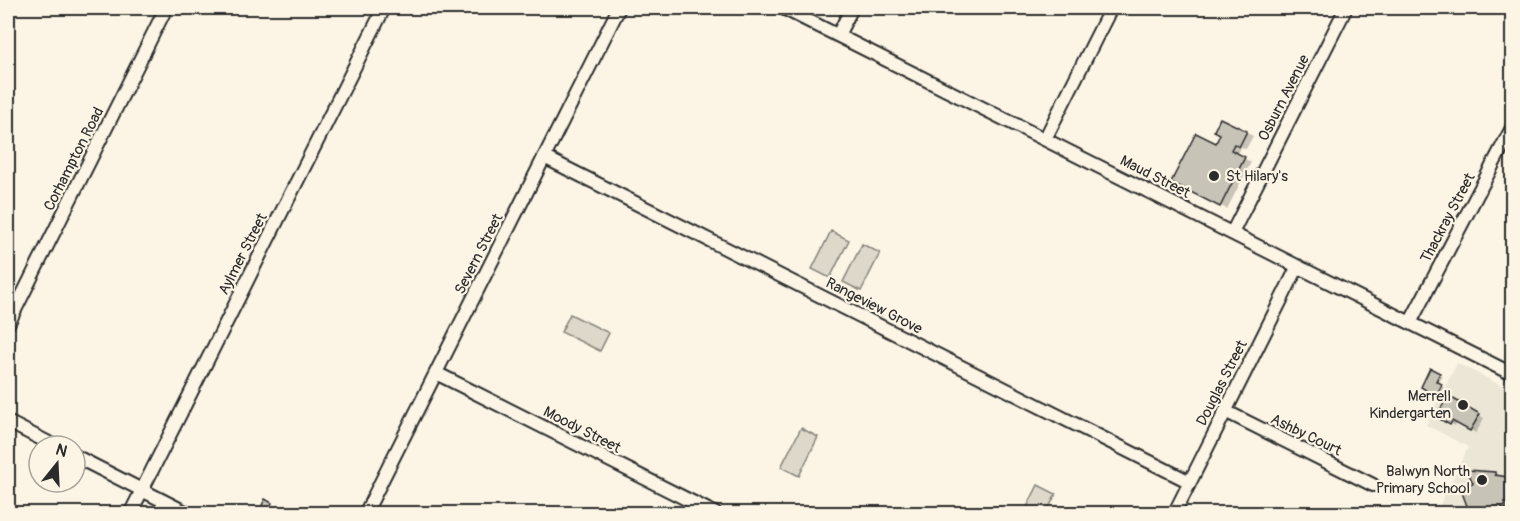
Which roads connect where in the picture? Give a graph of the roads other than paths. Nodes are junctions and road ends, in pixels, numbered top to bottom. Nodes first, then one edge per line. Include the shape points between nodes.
1 (166, 8) edge
2 (384, 8) edge
3 (619, 8) edge
4 (783, 8) edge
5 (852, 8) edge
6 (1111, 8) edge
7 (1346, 8) edge
8 (838, 35) junction
9 (1512, 128) edge
10 (1045, 139) junction
11 (544, 157) junction
12 (1232, 233) junction
13 (1298, 266) junction
14 (1410, 323) junction
15 (8, 324) edge
16 (436, 373) junction
17 (1512, 374) edge
18 (1225, 411) junction
19 (8, 422) edge
20 (32, 434) edge
21 (87, 462) edge
22 (1190, 482) junction
23 (1373, 485) dead end
24 (142, 489) junction
25 (129, 513) edge
26 (189, 513) edge
27 (365, 513) edge
28 (716, 513) edge
29 (1174, 513) edge

1 - 15 street, Corhampton Road
2 - 24 street, Aylmer Street
3 - 11 street, Severn Street
4 - 8 street, Maud Street
5 - 8 street
6 - 10 street
7 - 12 street, Osburn Avenue
8 - 10 street, Maud Street
9 - 14 street, Thackray Street
10 - 12 street, Maud Street
11 - 16 street, Severn Street
11 - 22 street, Rangeview Grove
12 - 13 street, Maud Street
13 - 14 street, Maud Street
13 - 18 street, Douglas Street
14 - 17 street, Maud Street
16 - 27 street, Severn Street
16 - 28 street, Moody Street
18 - 22 street, Douglas Street
18 - 23 street, Ashby Court
19 - 20 street
21 - 24 street
22 - 29 street, Douglas Street
24 - 25 street, Aylmer Street
24 - 26 street

